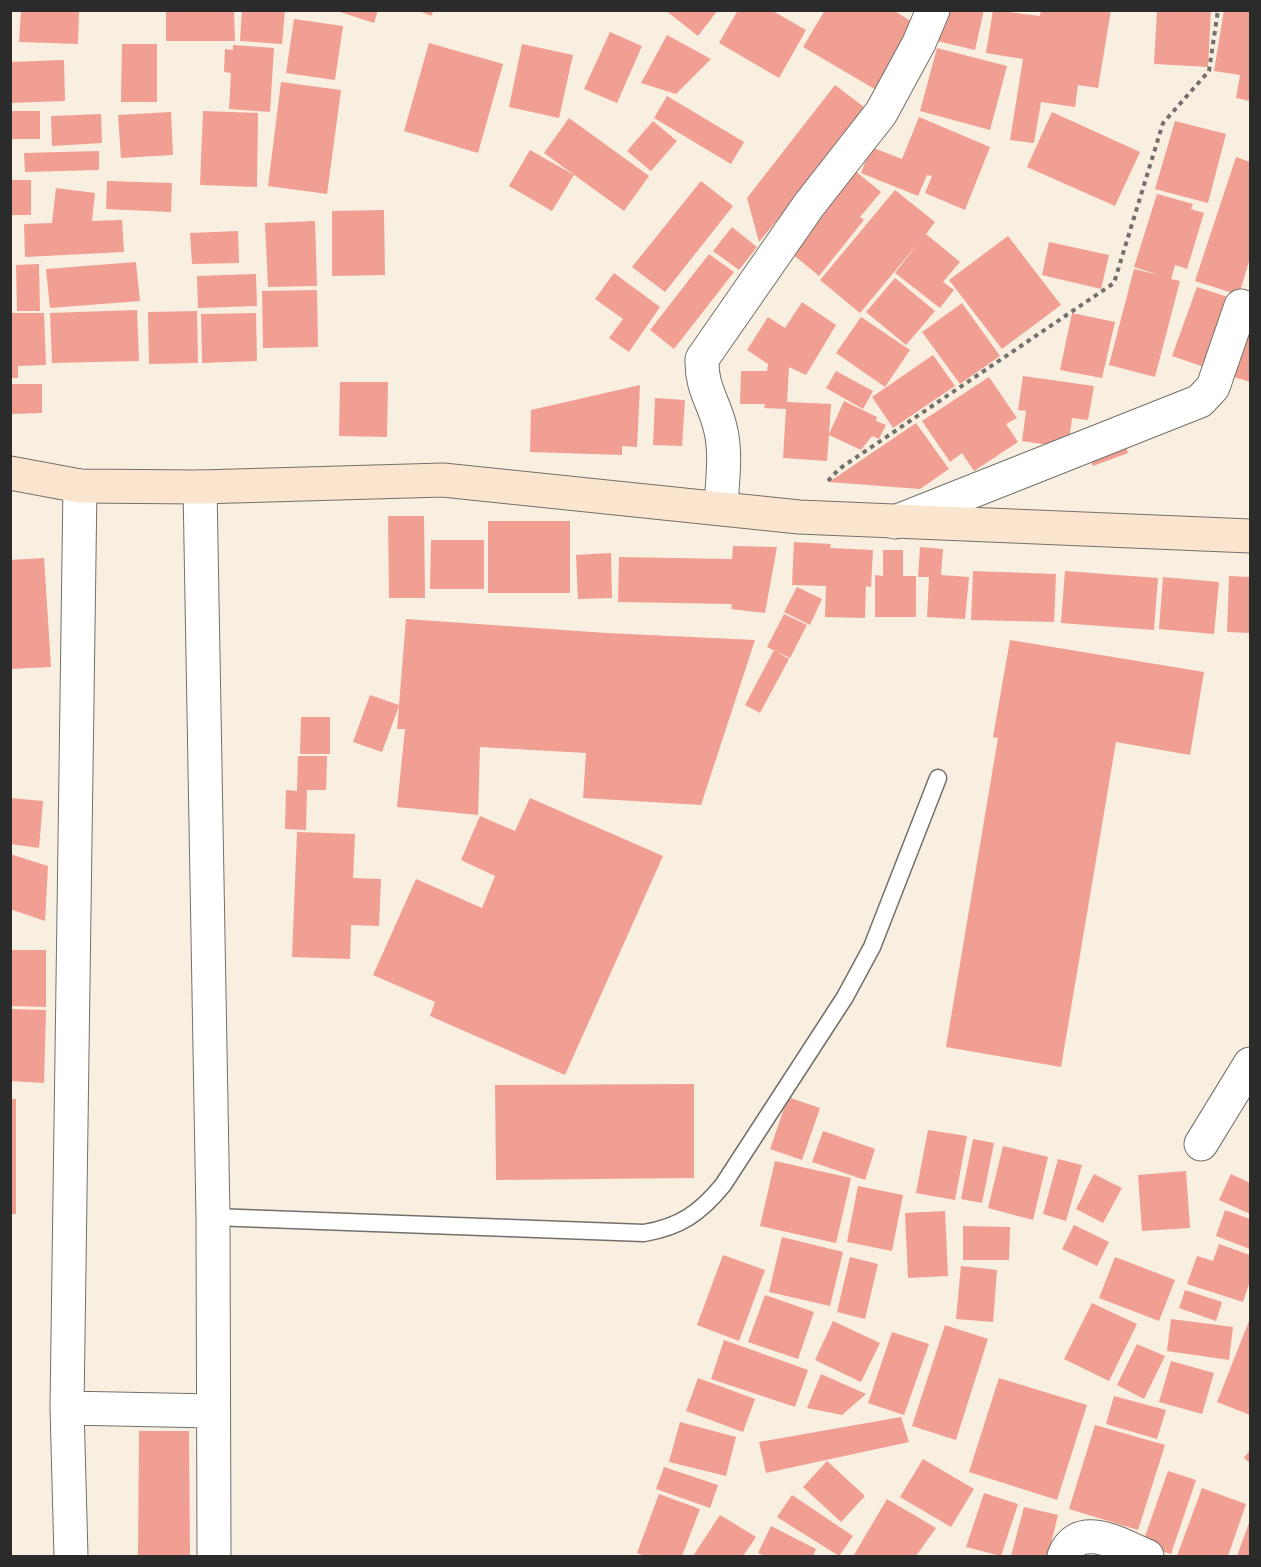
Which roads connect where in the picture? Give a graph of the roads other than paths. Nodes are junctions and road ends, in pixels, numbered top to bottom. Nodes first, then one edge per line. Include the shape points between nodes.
1 (933, 10) edge
2 (1241, 306) dead end
3 (13, 476) edge
4 (80, 486) junction
5 (200, 488) junction
6 (721, 508) junction
7 (895, 522) junction
8 (1251, 536) edge
9 (938, 778) dead end
10 (1251, 1064) edge
11 (1201, 1144) dead end
12 (213, 1217) junction
13 (67, 1408) junction
14 (213, 1411) junction
15 (71, 1557) edge
16 (214, 1557) edge
17 (1064, 1557) edge
18 (1147, 1557) edge

1 - 6 street via 920,43 881,113 809,205 702,359 704,388 720,428
2 - 7 street via 1213,387 1200,401
3 - 4 street
4 - 5 street
4 - 13 street
5 - 6 street via 443,480
5 - 12 street
6 - 7 street
7 - 8 street
9 - 12 lane via 872,946 845,997 723,1185 706,1206 686,1219 667,1229 644,1233
10 - 11 street
12 - 14 street
13 - 14 street
13 - 15 street
14 - 16 street
17 - 18 street via 1072,1543 1088,1536 1099,1536

